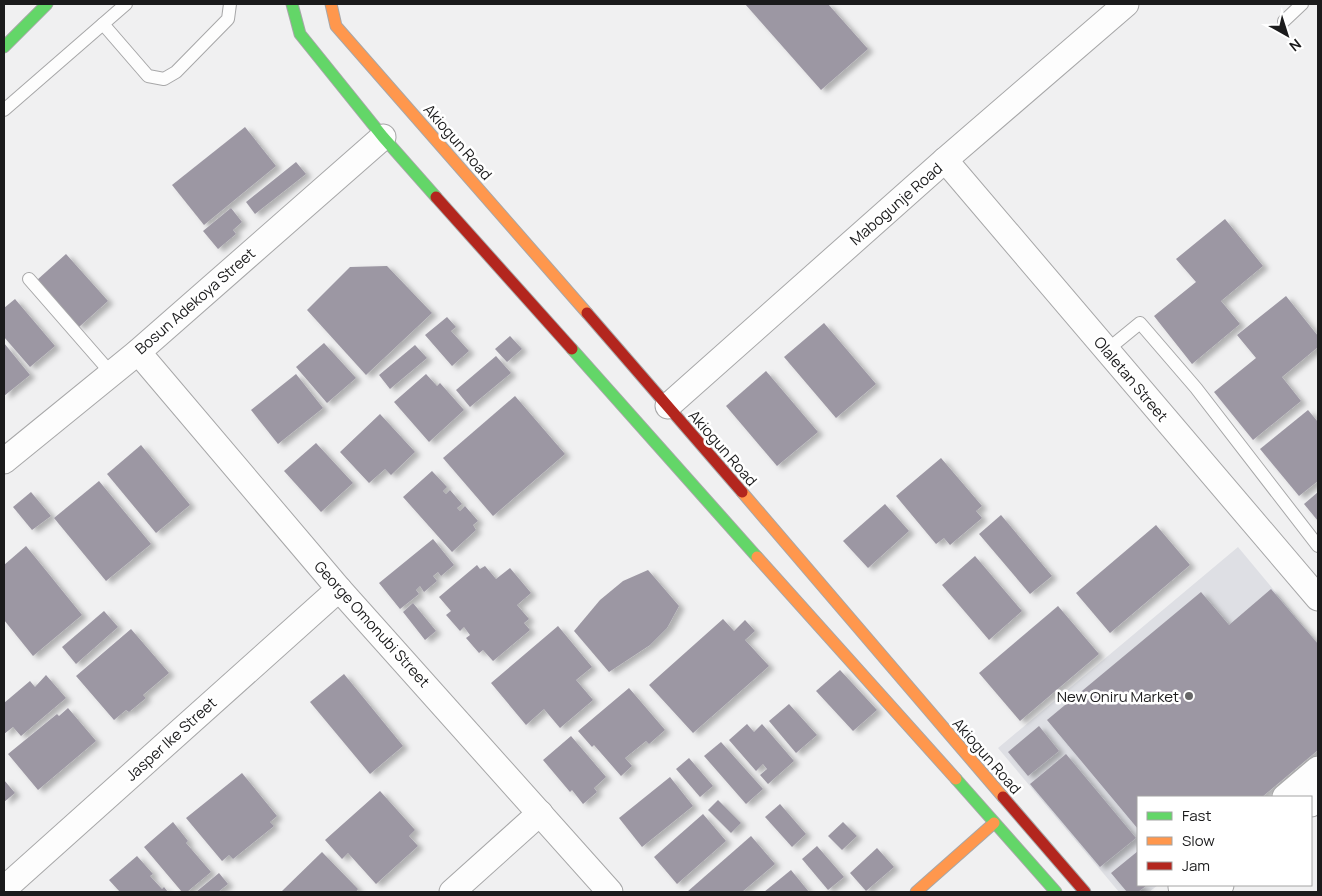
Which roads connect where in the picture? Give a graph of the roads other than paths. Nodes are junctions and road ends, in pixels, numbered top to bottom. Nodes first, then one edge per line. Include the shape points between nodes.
1 (47, 4) edge
2 (126, 4) edge
3 (230, 4) edge
4 (292, 4) edge
5 (331, 4) edge
6 (1126, 4) edge
7 (1302, 4) edge
8 (1284, 21) dead end
9 (103, 24) junction
10 (4, 47) edge
11 (4, 110) edge
12 (383, 137) junction
13 (945, 160) junction
14 (29, 279) dead end
15 (1107, 350) junction
16 (138, 352) junction
17 (111, 373) junction
18 (668, 406) junction
19 (4, 461) edge
20 (1318, 546) edge
21 (339, 589) junction
22 (1318, 598) edge
23 (1318, 769) edge
24 (1286, 796) edge
25 (540, 813) junction
26 (994, 823) junction
27 (1190, 886) edge
28 (1220, 886) edge
29 (4, 889) edge
30 (452, 892) edge
31 (610, 892) edge
32 (916, 892) edge
33 (1056, 892) edge
34 (1085, 892) edge

1 - 10 main road
2 - 9 lane
3 - 9 lane via 228,19 176,72 164,79 148,76
4 - 12 main road via 300,34
5 - 18 main road, Akiogun Road via 336,26
6 - 13 street, Mabogunje Road
7 - 8 lane
9 - 11 lane
12 - 16 street, Bosun Adekoya Street
12 - 26 main road
13 - 15 street, Olaletan Street
13 - 18 street, Mabogunje Road
14 - 17 lane
15 - 20 lane via 1140,324 1196,388
15 - 22 street, Olaletan Street
16 - 17 street, Bosun Adekoya Street
16 - 21 street, George Omonubi Street
17 - 19 street, Bosun Adekoya Street
18 - 34 main road, Akiogun Road
21 - 25 street, George Omonubi Street
21 - 29 street, Jasper Ike Street
23 - 24 street
25 - 30 street
25 - 31 street, George Omonubi Street
26 - 32 main road
26 - 33 main road
27 - 28 street via 1209,889

